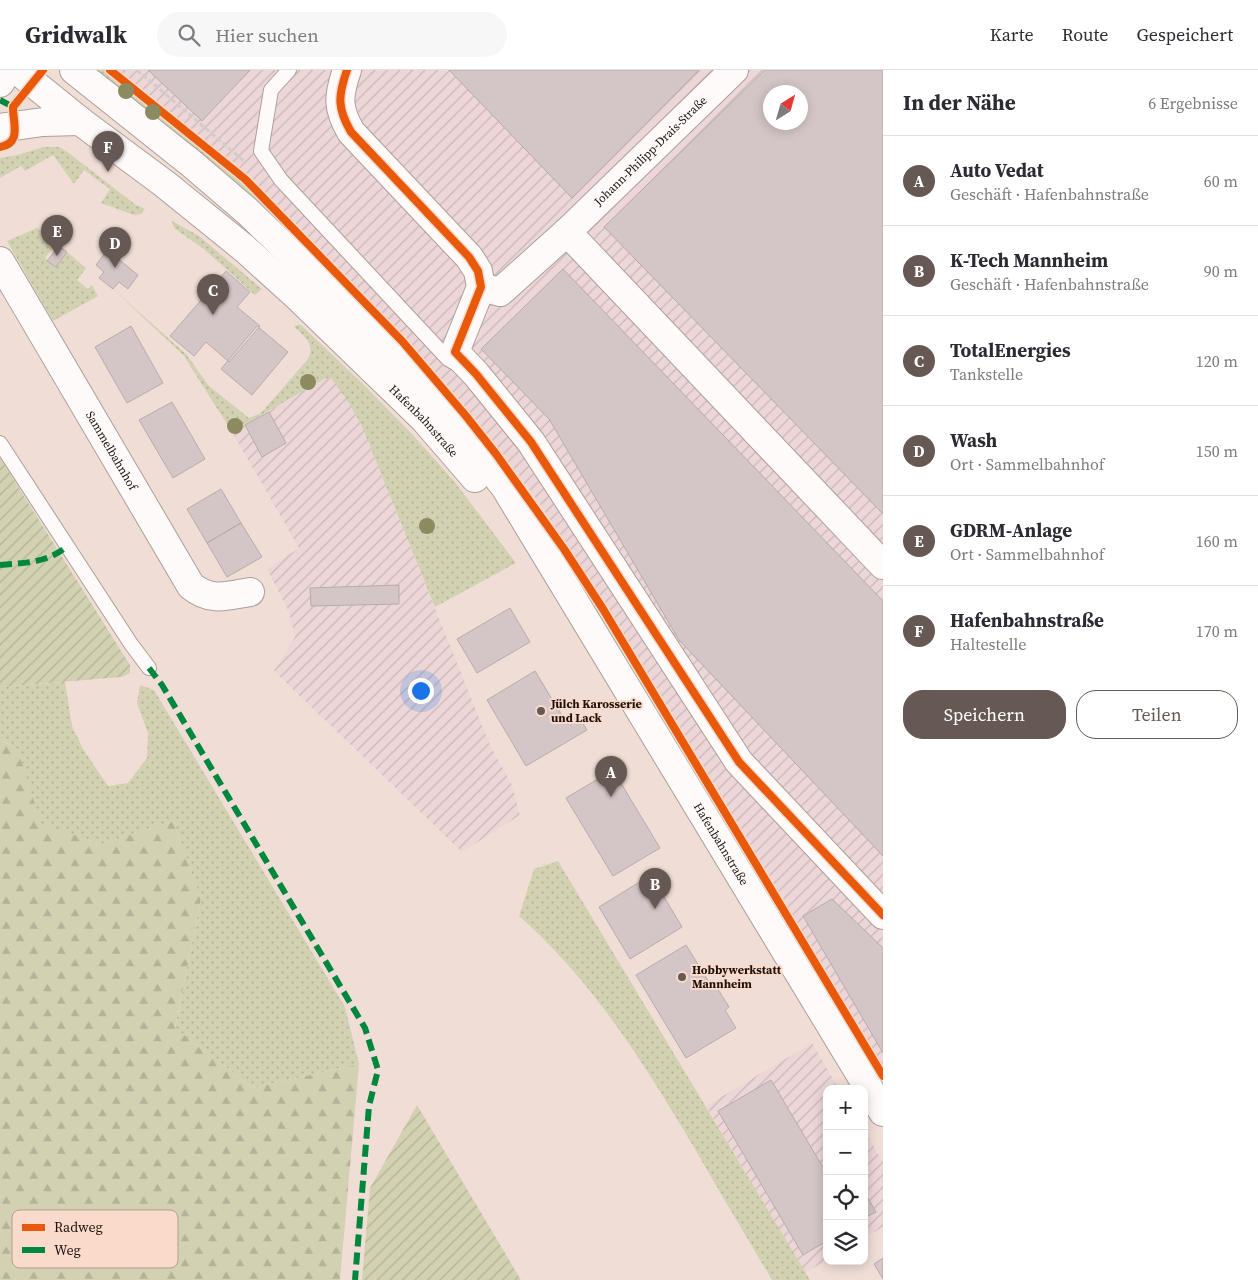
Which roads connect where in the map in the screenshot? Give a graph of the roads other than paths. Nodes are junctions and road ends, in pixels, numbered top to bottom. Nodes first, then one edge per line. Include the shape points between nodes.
1 (8, 70) edge
2 (17, 70) edge
3 (74, 70) edge
4 (289, 70) edge
5 (347, 70) edge
6 (734, 70) edge
7 (0, 83) edge
8 (80, 121) junction
9 (0, 128) edge
10 (567, 232) junction
11 (0, 261) edge
12 (481, 288) junction
13 (476, 374) junction
14 (0, 443) edge
15 (883, 565) edge
16 (560, 576) junction
17 (250, 592) dead end
18 (149, 668) dead end
19 (883, 915) edge
20 (883, 1112) edge

1 - 7 street
2 - 8 street, Hafenbahnstraße
3 - 16 street, Hafenbahnstraße via 247,212 380,340 440,405 505,487
4 - 13 lane via 271,90 261,151 282,180 448,359
5 - 12 street via 340,90 340,104 351,132 469,257 478,271
6 - 10 street, Johann-Philipp-Drais-Straße
8 - 9 street
8 - 16 street, Hafenbahnstraße via 173,191 306,304 425,420
10 - 12 street, Johann-Philipp-Drais-Straße via 500,292
10 - 15 street
11 - 17 street, Sammelbahnhof via 192,586 199,592 219,598
12 - 13 street via 455,352
13 - 19 street via 531,442 740,762
14 - 18 lane
16 - 20 street, Hafenbahnstraße

